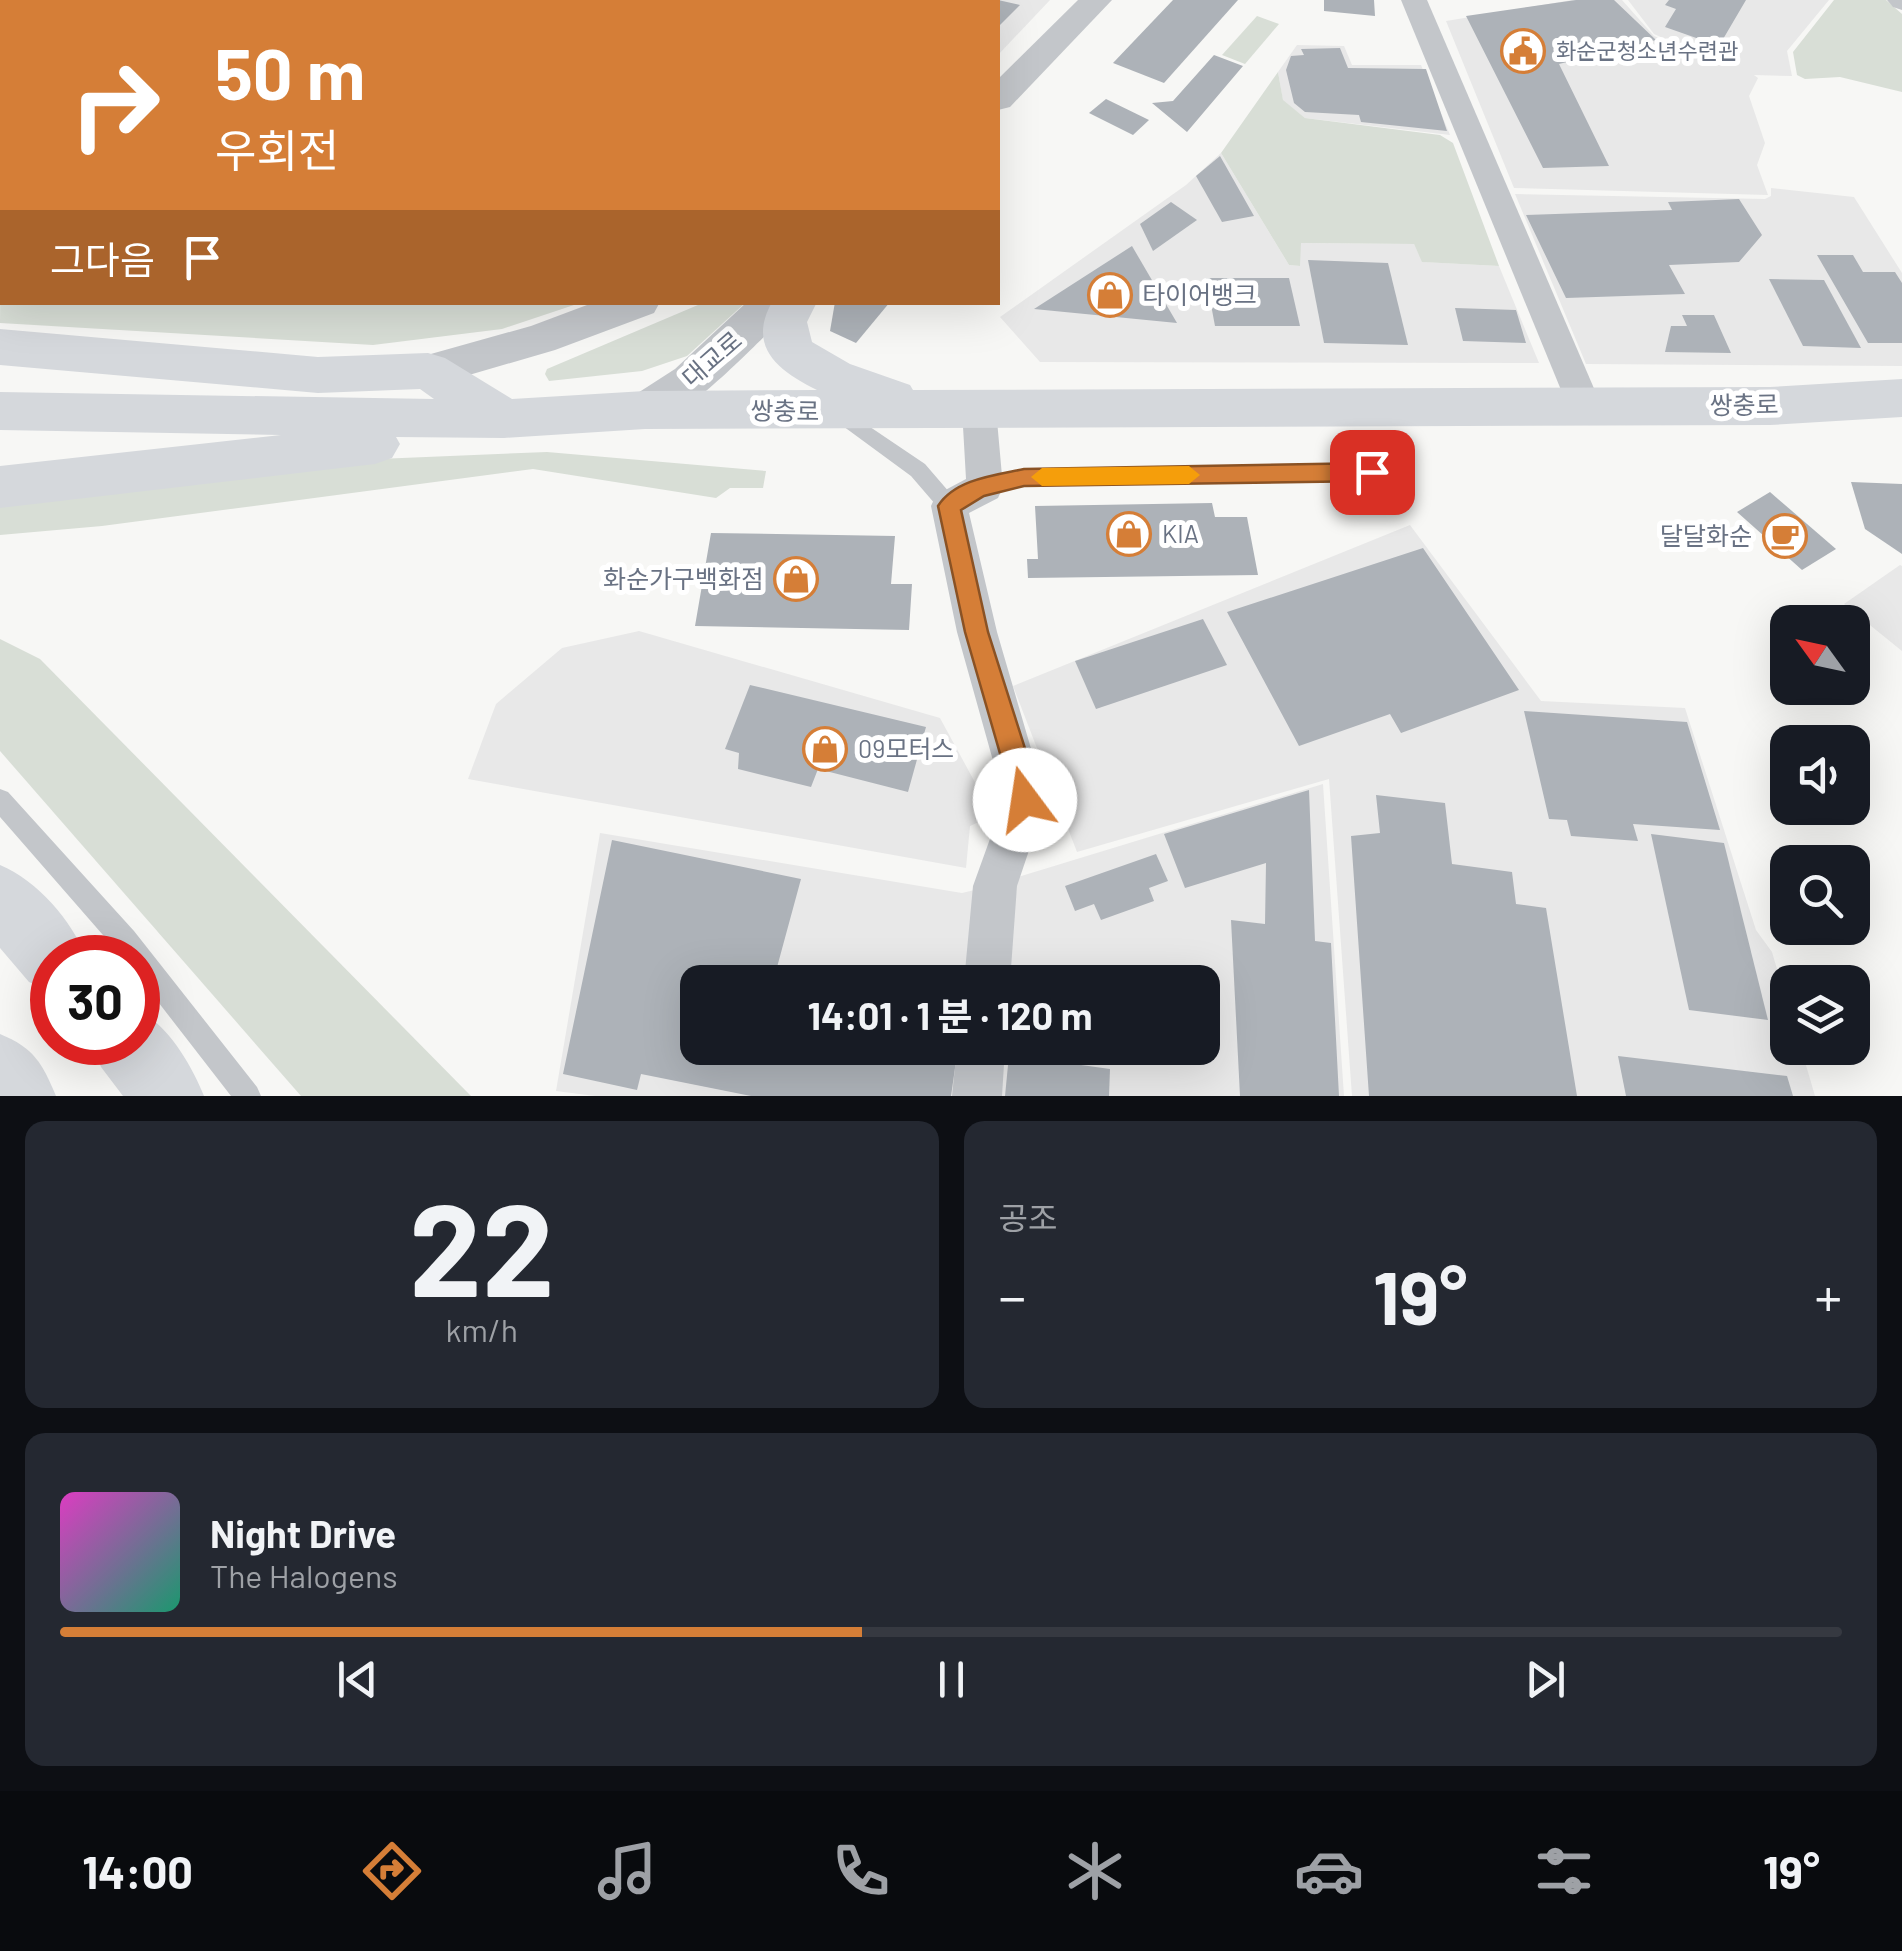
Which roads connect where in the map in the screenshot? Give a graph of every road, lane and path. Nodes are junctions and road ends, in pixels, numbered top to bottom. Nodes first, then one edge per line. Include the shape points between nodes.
1 (1096, 0) edge
2 (1414, 0) edge
3 (1000, 98) edge
4 (632, 305) edge
5 (771, 305) edge
6 (793, 305) edge
7 (0, 347) edge
8 (428, 371) junction
9 (1902, 398) edge
10 (1585, 407) junction
11 (928, 409) junction
12 (979, 409) junction
13 (0, 410) edge
14 (646, 410) junction
15 (837, 412) junction
16 (504, 419) junction
17 (1372, 472) dead end
18 (0, 487) edge
19 (967, 496) junction
20 (0, 800) edge
21 (0, 898) edge
22 (33, 935) edge
23 (989, 965) edge
24 (144, 1065) edge
25 (980, 1065) edge
26 (0, 1070) edge
27 (20, 1096) edge
28 (168, 1096) edge
29 (248, 1096) edge
30 (977, 1096) edge

1 - 3 street
2 - 10 street
4 - 8 street
5 - 14 street, 대교로 via 690,381
6 - 11 main road via 783,330 810,367
7 - 8 main road via 318,375
8 - 16 main road
9 - 10 main road, 쌍충로
10 - 12 main road, 쌍충로
11 - 12 main road, 쌍충로
11 - 15 main road, 쌍충로
12 - 19 street
13 - 16 main road
14 - 15 main road, 쌍충로
14 - 16 main road, 쌍충로
15 - 19 lane
16 - 18 main road via 428,438
17 - 19 lane via 1024,478
19 - 23 street via 976,632 1025,800 996,886
20 - 29 lane via 126,940
21 - 22 highway
24 - 28 highway
25 - 30 street
26 - 27 highway

